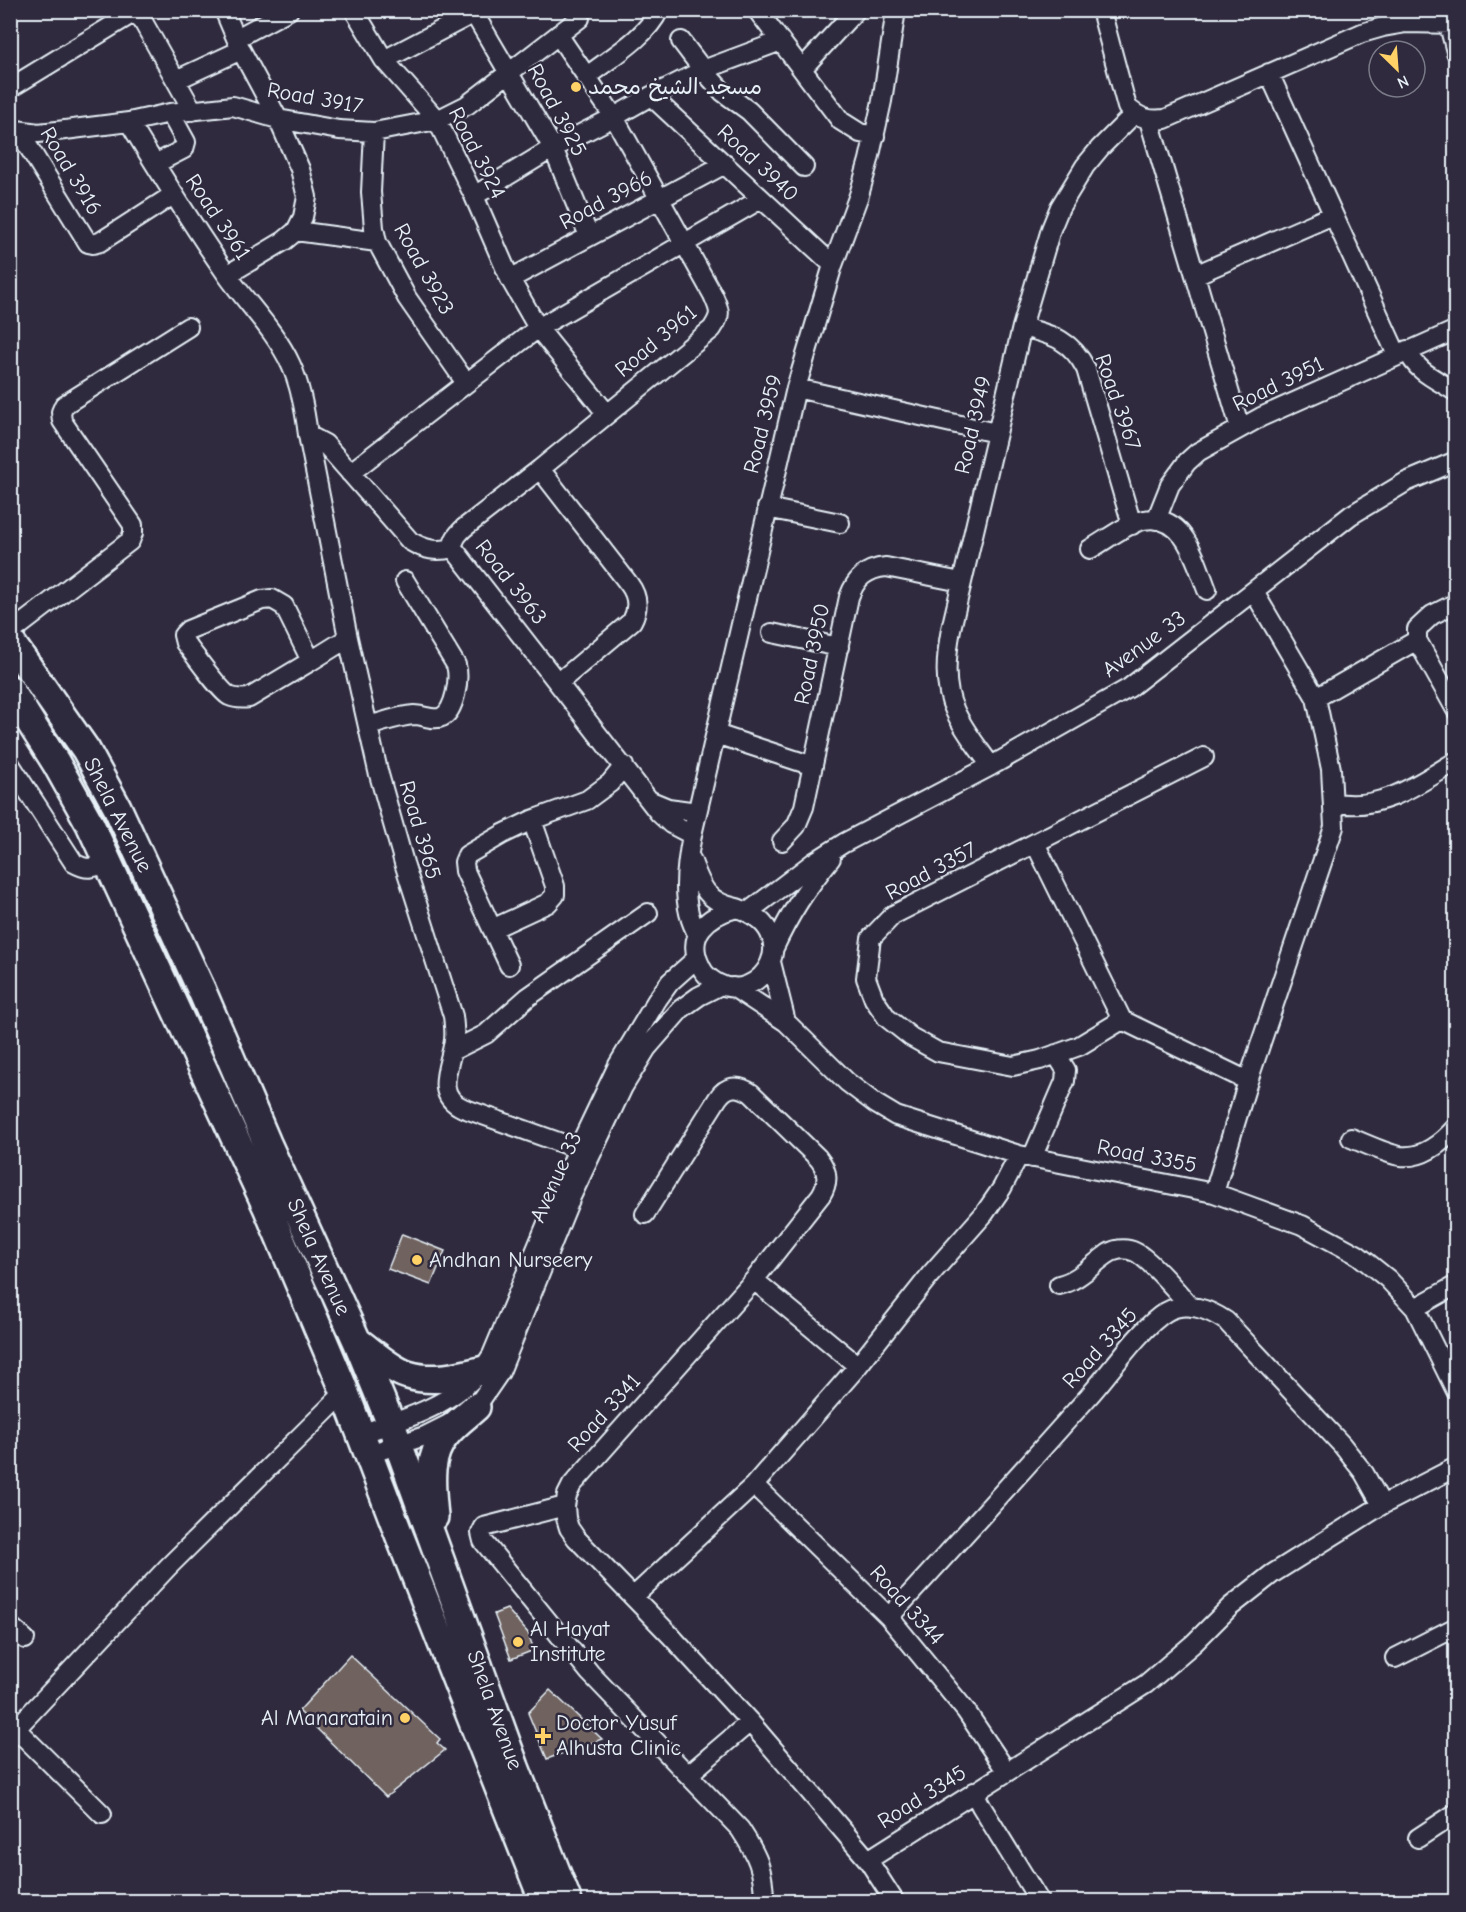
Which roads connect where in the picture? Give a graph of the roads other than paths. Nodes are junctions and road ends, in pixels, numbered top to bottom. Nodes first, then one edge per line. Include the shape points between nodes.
1 (224, 10) edge
2 (289, 10) edge
3 (354, 10) edge
4 (659, 10) edge
5 (757, 10) edge
6 (856, 10) edge
7 (896, 10) edge
8 (1101, 10) edge
9 (137, 11) edge
10 (473, 12) edge
11 (580, 18) dead end
12 (1449, 19) edge
13 (559, 36) junction
14 (781, 41) junction
15 (681, 42) dead end
16 (239, 44) junction
17 (1455, 52) edge
18 (384, 60) junction
19 (802, 69) junction
20 (703, 70) junction
21 (511, 73) junction
22 (1269, 73) junction
23 (586, 77) junction
24 (176, 80) junction
25 (10, 88) edge
26 (651, 96) junction
27 (193, 111) junction
28 (170, 113) junction
29 (614, 117) junction
30 (1149, 118) junction
31 (279, 119) junction
32 (437, 120) junction
33 (129, 122) junction
34 (14, 130) edge
35 (374, 132) junction
36 (875, 136) junction
37 (553, 148) junction
38 (155, 164) junction
39 (725, 165) junction
40 (804, 167) dead end
41 (173, 195) junction
42 (474, 196) junction
43 (660, 199) junction
44 (761, 199) junction
45 (1333, 215) junction
46 (296, 231) junction
47 (589, 236) junction
48 (377, 242) junction
49 (685, 243) junction
50 (832, 265) junction
51 (227, 275) junction
52 (1195, 276) junction
53 (510, 279) junction
54 (188, 327) dead end
55 (1022, 327) junction
56 (538, 328) junction
57 (1455, 330) edge
58 (1402, 352) junction
59 (466, 383) junction
60 (795, 388) junction
61 (1455, 392) edge
62 (607, 414) junction
63 (1240, 428) junction
64 (996, 433) junction
65 (308, 435) junction
66 (1455, 461) edge
67 (540, 469) junction
68 (350, 473) junction
69 (767, 508) junction
70 (1156, 520) junction
71 (840, 524) dead end
72 (1132, 525) junction
73 (453, 548) junction
74 (1090, 549) dead end
75 (405, 581) dead end
76 (961, 582) junction
77 (1207, 590) dead end
78 (1254, 592) junction
79 (1455, 603) edge
80 (10, 633) edge
81 (772, 633) dead end
82 (348, 638) junction
83 (1417, 640) junction
84 (10, 641) edge
85 (839, 646) junction
86 (311, 661) junction
87 (558, 683) junction
88 (10, 690) edge
89 (1316, 698) junction
90 (1455, 710) edge
91 (368, 726) junction
92 (716, 734) junction
93 (1204, 757) dead end
94 (1455, 761) edge
95 (10, 764) edge
96 (624, 766) junction
97 (813, 766) junction
98 (991, 766) junction
99 (650, 800) junction
100 (1333, 802) junction
101 (697, 812) junction
102 (532, 820) junction
103 (782, 841) dead end
104 (690, 843) junction
105 (844, 843) junction
106 (1035, 843) junction
107 (107, 862) junction
108 (742, 910) junction
109 (648, 913) dead end
110 (492, 929) junction
111 (698, 934) junction
112 (772, 956) junction
113 (697, 958) junction
114 (509, 965) dead end
115 (727, 986) junction
116 (1122, 1020) junction
117 (786, 1022) junction
118 (452, 1051) junction
119 (1056, 1054) junction
120 (1248, 1080) junction
121 (1455, 1126) edge
122 (1351, 1138) dead end
123 (578, 1149) junction
124 (1025, 1156) junction
125 (1214, 1193) junction
126 (645, 1214) dead end
127 (754, 1280) junction
128 (1059, 1285) dead end
129 (1455, 1285) edge
130 (1191, 1307) junction
131 (1415, 1308) junction
132 (357, 1341) junction
133 (858, 1366) junction
134 (484, 1370) junction
135 (1455, 1391) edge
136 (345, 1392) junction
137 (476, 1407) junction
138 (395, 1435) junction
139 (364, 1444) junction
140 (1455, 1467) edge
141 (754, 1485) junction
142 (1382, 1505) junction
143 (565, 1506) junction
144 (437, 1551) junction
145 (633, 1597) junction
146 (889, 1617) junction
147 (10, 1626) edge
148 (1455, 1627) edge
149 (25, 1639) dead end
150 (1395, 1658) dead end
151 (750, 1722) junction
152 (13, 1732) edge
153 (1007, 1772) junction
154 (688, 1774) junction
155 (974, 1792) junction
156 (1455, 1813) edge
157 (102, 1814) dead end
158 (1418, 1838) dead end
159 (868, 1860) junction
160 (544, 1902) edge
161 (568, 1902) edge
162 (764, 1902) edge
163 (895, 1902) edge
164 (1040, 1902) edge

1 - 16 street
2 - 16 street
3 - 18 street, Road 3924
4 - 23 street via 644,32
5 - 14 street
6 - 19 street
7 - 36 street, Road 3959
8 - 30 street via 1127,107
9 - 24 street
9 - 25 street
10 - 18 street
10 - 21 street, Road 3925
11 - 13 street, Road 3917
12 - 17 street
12 - 22 street, Road 3949 via 1362,33
13 - 21 street, Road 3917
13 - 23 street, Road 3961
14 - 19 street
14 - 20 street
15 - 20 street
16 - 24 street
16 - 31 street
18 - 32 street, Road 3924
19 - 36 street via 847,126
20 - 26 street
20 - 40 street
21 - 32 street, Road 3917 via 467,105
21 - 37 street, Road 3925
22 - 30 street, Road 3949
22 - 45 street
23 - 29 street, Road 3961
24 - 27 street
26 - 29 street
26 - 39 street, Road 3940
27 - 28 street, Road 3917
27 - 31 street, Road 3917 via 233,106
28 - 33 street, Road 3917
28 - 38 street via 185,146
29 - 37 street
29 - 43 street, Road 3961
30 - 52 street
30 - 55 street, Road 3949 via 1111,136 1085,166 1060,207
31 - 35 street, Road 3917
31 - 46 street via 307,196
32 - 35 street, Road 3917
32 - 42 street, Road 3924
33 - 34 street, Road 3917 via 38,133
33 - 38 street, Road 3961
34 - 41 street, Road 3916 via 88,243 100,242
35 - 48 street, Road 3923 via 371,192
36 - 50 street, Road 3959 via 859,195
37 - 42 street
37 - 47 street, Road 3925
38 - 41 street, Road 3961
39 - 43 street, Road 3966
39 - 44 street, Road 3940
41 - 51 street, Road 3961
42 - 53 street, Road 3924
43 - 47 street, Road 3966
43 - 49 street, Road 3961
44 - 49 street
44 - 50 street, Road 3940
45 - 52 street
45 - 58 street
46 - 48 street
46 - 51 street
47 - 53 street, Road 3966
48 - 59 street, Road 3923 via 407,298
49 - 56 street
49 - 62 street, Road 3961 via 720,311 719,319 712,329
50 - 60 street, Road 3959
51 - 65 street, Road 3961 via 291,364 301,392
52 - 63 street
53 - 56 street, Road 3924
54 - 80 street via 64,405 62,420 133,525 133,533 130,541
55 - 64 street, Road 3949
55 - 72 street, Road 3967 via 1060,339 1081,360
56 - 59 street
56 - 62 street, Road 3924
57 - 58 street, Road 3951
58 - 61 street via 1423,372
58 - 63 street, Road 3951
59 - 68 street
60 - 64 street
60 - 69 street, Road 3959
62 - 67 street, Road 3961
63 - 70 street, Road 3951 via 1187,462 1170,486
64 - 76 street, Road 3949
65 - 68 street, Road 3963 via 324,444
65 - 82 street, Road 3965
66 - 78 street, Avenue 33 via 1406,482 1351,515
67 - 73 street, Road 3961 via 464,528
67 - 87 street via 637,598 636,614 626,627
68 - 73 street, Road 3963 via 410,542 433,551
69 - 71 street
69 - 92 street, Road 3959
70 - 72 street
70 - 77 street via 1178,530 1186,539
72 - 74 street
73 - 87 street, Road 3963
75 - 91 street via 456,665 457,686 448,712 441,718 413,715
76 - 85 street, Road 3950 via 886,567 867,572 852,587
76 - 98 street, Road 3949 via 948,645 948,687 955,711
78 - 89 street
78 - 98 street, Avenue 33 via 1129,688
79 - 83 street via 1432,615 1417,629
81 - 85 street
82 - 86 street
82 - 91 street, Road 3965
83 - 89 street
83 - 90 street
84 - 132 main road, Shela Avenue via 86,750 117,807
85 - 97 street, Road 3950
86 - 86 street via 254,696 237,699 222,690 183,638 188,630 272,599 284,606
87 - 96 street, Road 3963
88 - 107 main road, Shela Avenue via 56,763
89 - 100 street via 1331,769
91 - 118 street, Road 3965 via 394,829 453,1016
92 - 97 street
92 - 101 street, Road 3959
93 - 106 street, Road 3357
94 - 100 street via 1382,801 1346,805
95 - 107 street via 74,863 84,869
96 - 99 street, Road 3963
96 - 102 street via 610,783 587,800
97 - 103 street, Road 3950 via 801,816
98 - 105 street, Avenue 33
99 - 101 street via 674,810
99 - 104 street, Road 3963
100 - 120 street via 1334,827
101 - 104 street, Road 3959
102 - 110 street via 555,895 548,903
102 - 110 street via 467,855 464,862
104 - 108 street via 705,892 720,903
104 - 111 street, Road 3959 via 688,908
105 - 108 street, Avenue 33
105 - 112 street, Avenue 33 via 787,919
106 - 116 street
106 - 119 street, Road 3357 via 893,915 871,938 866,978 887,1018 911,1038 938,1052 1013,1066
107 - 136 main road, Shela Avenue via 267,1207
108 - 111 street via 713,916
108 - 112 street via 767,927 772,938
109 - 118 street via 528,997 486,1034
110 - 114 street
111 - 113 street
112 - 115 street via 756,981 745,986
112 - 117 street
113 - 115 street via 706,974
113 - 123 street, Avenue 33 via 657,1000 618,1065
115 - 117 street, Road 3355
115 - 137 street, Avenue 33 via 699,996 681,1009 647,1048 623,1087 571,1197 500,1372
116 - 119 street, Road 3357 via 1079,1046
116 - 120 street
117 - 124 street, Road 3355 via 847,1082 896,1116
118 - 123 street, Road 3965 via 445,1085 456,1104
119 - 124 street via 1065,1070 1065,1081
120 - 125 street
121 - 122 street via 1442,1142 1422,1153 1400,1156
123 - 134 street, Avenue 33
124 - 125 street, Road 3355
124 - 133 street via 984,1214
125 - 131 street, Road 3355 via 1302,1225 1358,1255
126 - 127 street, Road 3341 via 722,1093 733,1087 746,1089 818,1158 827,1182
127 - 133 street
127 - 143 street, Road 3341 via 572,1485
128 - 130 street via 1069,1283 1112,1251 1128,1249 1142,1257
129 - 131 street
130 - 142 street via 1226,1321 1342,1445
130 - 146 street, Road 3345 via 1167,1312 1142,1333
131 - 135 street, Road 3355
132 - 134 main road via 408,1375 445,1378
132 - 138 main road, Shela Avenue
133 - 141 street
134 - 138 street, Avenue 33
136 - 139 main road, Shela Avenue
136 - 152 street via 168,1567
137 - 138 street, Avenue 33 via 425,1436
137 - 144 main road via 443,1437 434,1456 431,1474
138 - 139 street, Avenue 33
138 - 144 main road, Shela Avenue
139 - 160 main road, Shela Avenue
140 - 142 street, Road 3345
141 - 145 street
141 - 146 street, Road 3344
142 - 153 street, Road 3345 via 1272,1574 1146,1684
143 - 145 street via 576,1538
143 - 154 street via 484,1527 483,1541 590,1673
144 - 161 main road, Shela Avenue
145 - 151 street
146 - 153 street, Road 3344 via 966,1711
147 - 149 street
148 - 150 street
151 - 154 street
151 - 159 street
152 - 157 street
153 - 155 street, Road 3345
154 - 162 street via 740,1829 756,1853 764,1880
155 - 159 street, Road 3345
155 - 164 street
156 - 158 street
159 - 163 street

